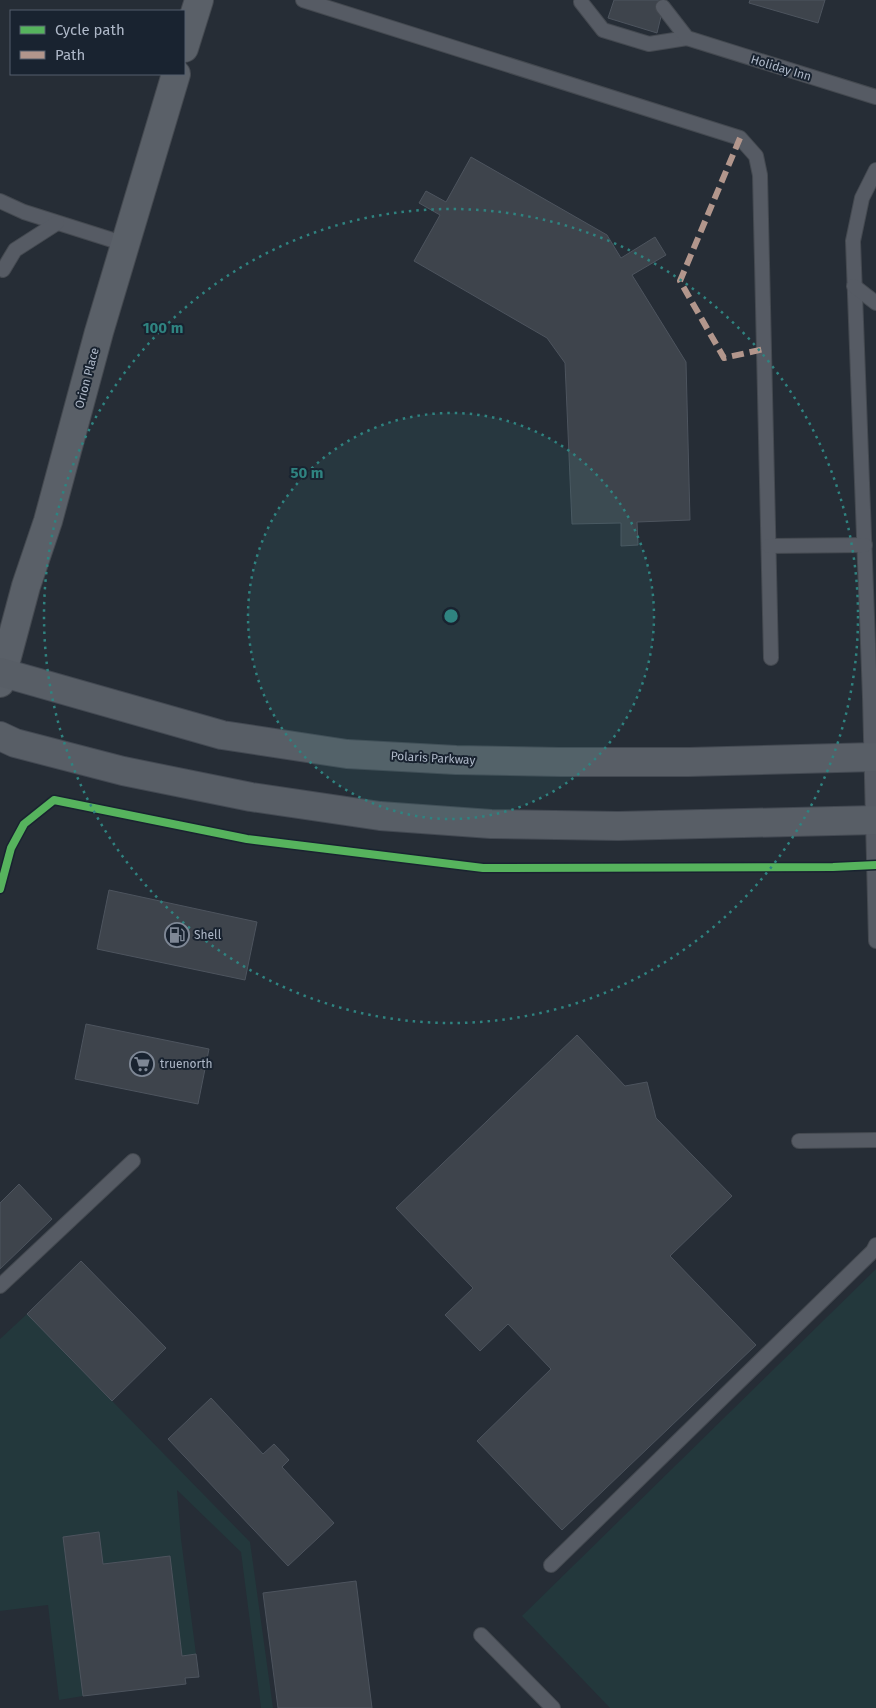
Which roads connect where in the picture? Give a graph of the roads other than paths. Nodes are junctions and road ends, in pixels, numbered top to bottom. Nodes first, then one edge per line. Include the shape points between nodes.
1 (199, 0) edge
2 (303, 0) edge
3 (581, 1) edge
4 (662, 7) dead end
5 (687, 38) junction
6 (185, 45) edge
7 (176, 75) edge
8 (876, 97) edge
9 (876, 170) edge
10 (0, 201) edge
11 (57, 223) junction
12 (126, 244) junction
13 (3, 270) dead end
14 (854, 286) junction
15 (876, 304) edge
16 (865, 545) junction
17 (769, 546) junction
18 (872, 627) edge
19 (771, 658) dead end
20 (1, 676) edge
21 (0, 736) edge
22 (874, 757) edge
23 (875, 820) edge
24 (876, 940) edge
25 (799, 1140) dead end
26 (876, 1140) edge
27 (133, 1161) dead end
28 (876, 1244) edge
29 (0, 1286) edge
30 (551, 1565) dead end
31 (481, 1635) dead end
32 (553, 1708) edge

1 - 6 main road
2 - 17 lane via 740,138 756,156 760,176
3 - 5 lane, Holiday Inn via 603,30 649,44
4 - 5 lane
5 - 8 lane, Holiday Inn
7 - 12 main road, Orion Place
9 - 14 lane via 862,198 853,241
10 - 11 lane
11 - 12 lane
11 - 13 lane via 15,250
12 - 20 main road, Orion Place
14 - 15 lane
14 - 16 lane
16 - 17 lane
16 - 18 lane
17 - 19 lane
18 - 22 lane
20 - 22 main road, Polaris Parkway via 222,735 347,754 560,762
21 - 23 main road via 15,743 123,771 251,797 380,816 491,824 618,826
22 - 23 lane
23 - 24 lane
25 - 26 lane
27 - 29 lane
28 - 30 lane via 873,1251
31 - 32 lane

